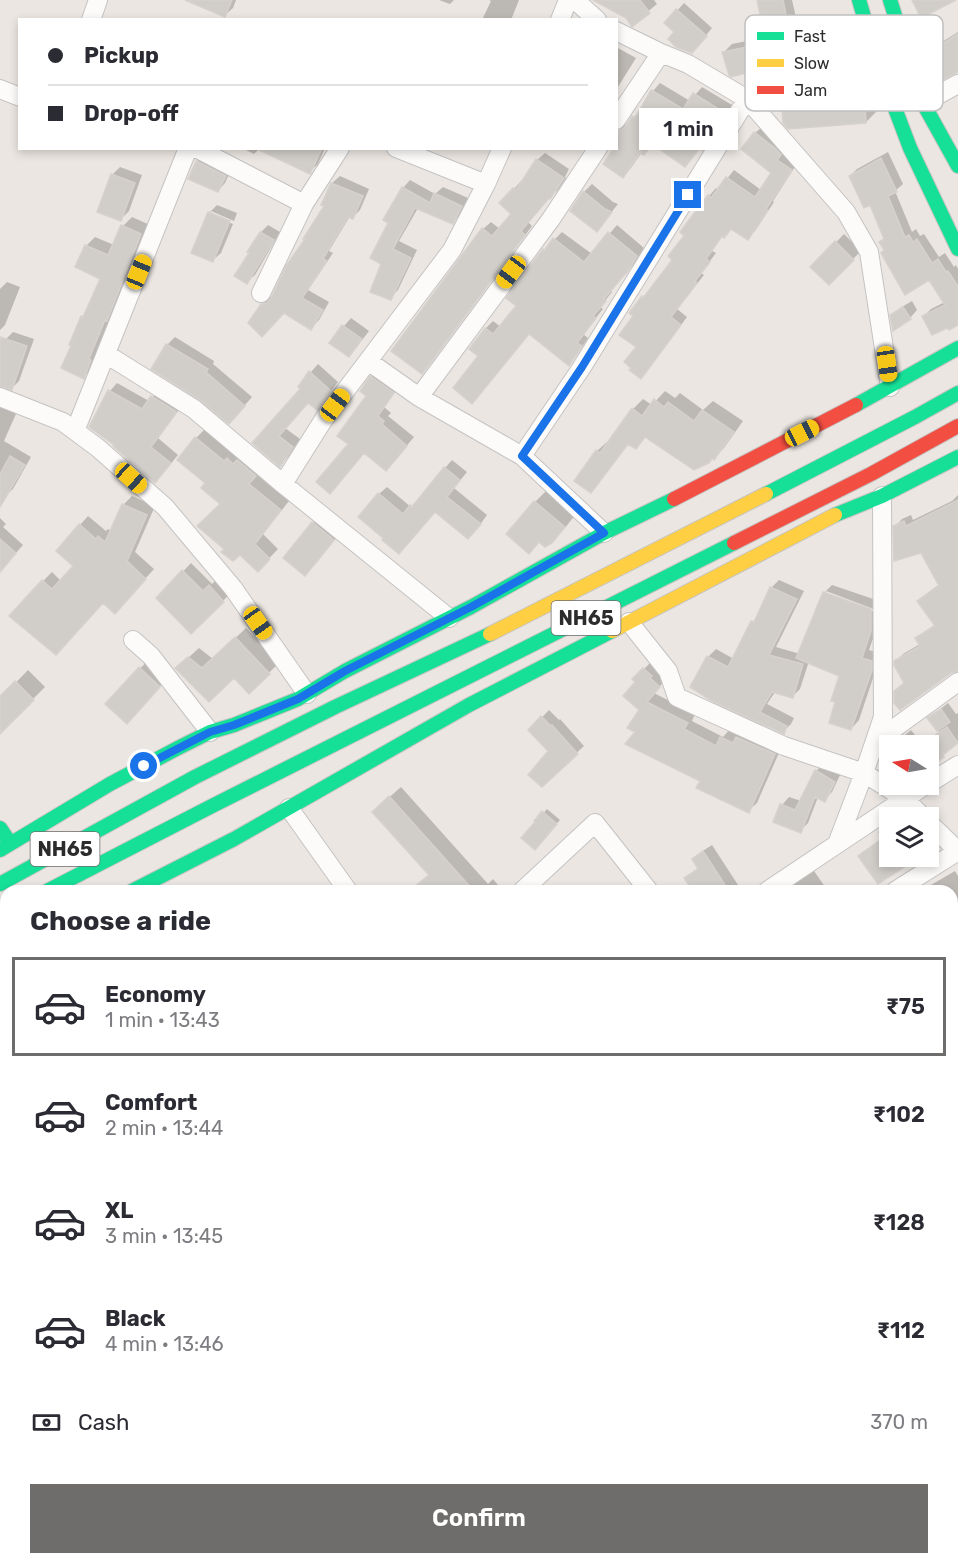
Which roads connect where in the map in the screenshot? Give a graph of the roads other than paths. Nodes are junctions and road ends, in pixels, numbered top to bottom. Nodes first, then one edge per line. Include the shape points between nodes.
1 (98, 0) edge
2 (568, 0) edge
3 (575, 0) edge
4 (859, 0) edge
5 (890, 0) edge
6 (863, 15) edge
7 (895, 15) edge
8 (92, 18) edge
9 (561, 18) edge
10 (595, 18) edge
11 (618, 32) edge
12 (661, 53) junction
13 (958, 84) edge
14 (0, 89) edge
15 (943, 92) edge
16 (18, 96) edge
17 (745, 98) edge
18 (745, 102) edge
19 (758, 111) edge
20 (896, 111) edge
21 (927, 111) edge
22 (618, 117) edge
23 (187, 150) edge
24 (200, 150) edge
25 (339, 150) edge
26 (401, 150) edge
27 (501, 150) edge
28 (597, 150) edge
29 (958, 166) edge
30 (486, 184) junction
31 (304, 204) junction
32 (958, 249) edge
33 (261, 293) dead end
34 (958, 348) edge
35 (106, 354) junction
36 (368, 361) junction
37 (890, 387) junction
38 (958, 393) edge
39 (0, 397) edge
40 (418, 397) junction
41 (958, 426) edge
42 (75, 431) junction
43 (522, 456) junction
44 (958, 457) edge
45 (283, 484) junction
46 (882, 496) junction
47 (604, 533) junction
48 (449, 618) junction
49 (629, 622) junction
50 (133, 640) dead end
51 (958, 682) edge
52 (307, 694) junction
53 (210, 732) junction
54 (874, 744) junction
55 (958, 765) edge
56 (864, 773) junction
57 (939, 777) edge
58 (911, 795) edge
59 (905, 799) junction
60 (913, 807) edge
61 (289, 808) junction
62 (0, 828) edge
63 (939, 833) edge
64 (837, 844) junction
65 (5, 846) edge
66 (958, 851) edge
67 (0, 884) edge
68 (59, 885) edge
69 (145, 885) edge
70 (344, 885) edge
71 (529, 885) edge
72 (644, 885) edge
73 (776, 885) edge
74 (904, 885) edge

1 - 8 street
2 - 9 street
3 - 10 street
4 - 6 main road
5 - 7 main road
11 - 12 street
12 - 17 street via 688,64
12 - 22 street
13 - 15 street
14 - 16 street
18 - 43 street via 582,367
19 - 37 street via 846,212 869,252
20 - 32 main road
21 - 29 main road
23 - 35 street
24 - 31 street
25 - 31 street
26 - 30 street
27 - 30 street
28 - 40 street via 551,219
30 - 36 street via 453,250
31 - 33 street
34 - 37 main road
35 - 42 street
35 - 45 street via 194,409
36 - 40 street
36 - 45 street via 324,419
37 - 47 main road
38 - 67 main road, NH65 via 630,564 195,777
39 - 42 street via 63,422
40 - 43 street
41 - 68 main road, NH65 via 861,479
42 - 52 street via 165,507 233,588
43 - 47 street
44 - 46 main road
45 - 48 street
46 - 49 main road via 836,515
46 - 54 street via 883,717
47 - 48 main road
48 - 52 main road
49 - 56 street via 668,671 677,697 784,746
49 - 61 main road via 469,705
50 - 53 street
51 - 54 street
52 - 53 main road
53 - 65 main road via 110,784
54 - 56 street
55 - 57 street
56 - 59 street
56 - 64 street
58 - 59 street
59 - 60 street
59 - 64 street
61 - 69 main road
61 - 70 street
62 - 65 main road
63 - 66 street
64 - 73 street
66 - 74 street
71 - 72 street via 595,824

